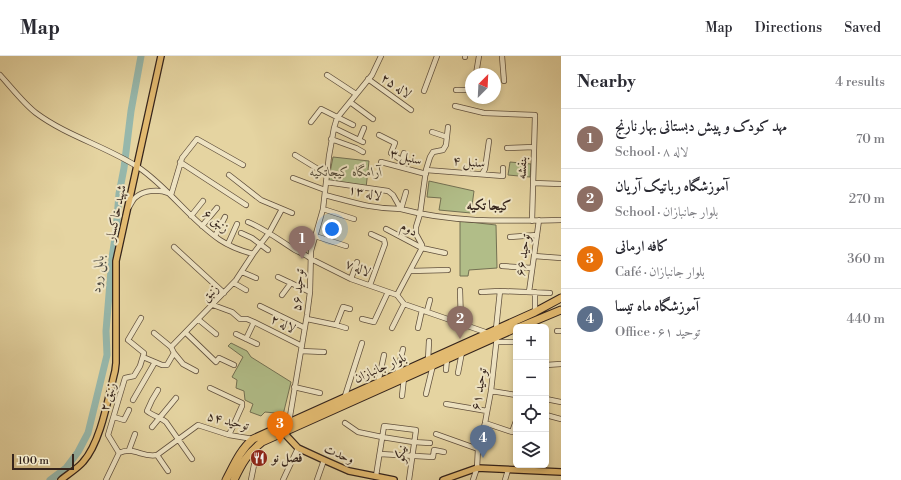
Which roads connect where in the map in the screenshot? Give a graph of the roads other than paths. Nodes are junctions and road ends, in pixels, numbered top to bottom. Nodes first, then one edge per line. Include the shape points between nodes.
1 (161, 56) edge
2 (381, 56) edge
3 (437, 56) edge
4 (479, 56) edge
5 (502, 56) edge
6 (477, 68) edge
7 (327, 75) dead end
8 (0, 76) edge
9 (368, 80) junction
10 (504, 82) dead end
11 (456, 90) dead end
12 (465, 90) edge
13 (424, 91) dead end
14 (356, 94) junction
15 (350, 102) junction
16 (455, 106) dead end
17 (411, 110) dead end
18 (337, 118) junction
19 (373, 119) dead end
20 (311, 122) dead end
21 (353, 124) dead end
22 (448, 127) dead end
23 (334, 128) junction
24 (364, 128) dead end
25 (432, 132) dead end
26 (379, 135) dead end
27 (447, 136) junction
28 (332, 139) junction
29 (489, 141) dead end
30 (534, 147) junction
31 (507, 148) dead end
32 (363, 152) dead end
33 (404, 154) dead end
34 (295, 155) dead end
35 (401, 160) junction
36 (180, 162) junction
37 (381, 162) dead end
38 (243, 165) dead end
39 (136, 166) junction
40 (400, 167) junction
41 (503, 168) dead end
42 (426, 172) junction
43 (326, 174) junction
44 (482, 174) junction
45 (228, 175) dead end
46 (293, 178) dead end
47 (326, 182) junction
48 (533, 183) junction
49 (561, 184) edge
50 (325, 192) junction
51 (406, 192) dead end
52 (171, 195) junction
53 (203, 201) dead end
54 (246, 205) dead end
55 (217, 208) dead end
56 (128, 209) junction
57 (282, 209) junction
58 (401, 209) junction
59 (323, 210) junction
60 (292, 214) dead end
61 (420, 214) junction
62 (191, 216) junction
63 (225, 217) dead end
64 (354, 219) dead end
65 (538, 220) junction
66 (561, 220) edge
67 (532, 221) junction
68 (248, 222) dead end
69 (237, 224) dead end
70 (202, 226) junction
71 (386, 229) dead end
72 (241, 233) dead end
73 (269, 233) junction
74 (371, 234) dead end
75 (537, 235) junction
76 (215, 236) junction
77 (316, 236) junction
78 (510, 237) dead end
79 (228, 244) junction
80 (261, 244) junction
81 (346, 246) dead end
82 (174, 247) dead end
83 (422, 248) junction
84 (268, 250) dead end
85 (445, 253) dead end
86 (253, 254) junction
87 (534, 256) junction
88 (561, 258) edge
89 (311, 259) junction
90 (357, 262) dead end
91 (502, 266) dead end
92 (532, 268) junction
93 (448, 270) dead end
94 (410, 271) junction
95 (242, 272) junction
96 (278, 277) dead end
97 (256, 278) dead end
98 (351, 279) junction
99 (234, 283) junction
100 (291, 283) junction
101 (370, 285) junction
102 (246, 290) dead end
103 (460, 290) dead end
104 (500, 291) junction
105 (310, 292) junction
106 (388, 292) junction
107 (481, 292) dead end
108 (529, 292) junction
109 (535, 292) junction
110 (224, 293) junction
111 (550, 293) dead end
112 (282, 295) dead end
113 (397, 295) junction
114 (561, 298) edge
115 (430, 300) dead end
116 (404, 304) junction
117 (213, 305) junction
118 (260, 306) dead end
119 (350, 309) dead end
120 (561, 310) edge
121 (424, 311) junction
122 (535, 312) junction
123 (141, 318) dead end
124 (307, 319) junction
125 (362, 319) dead end
126 (199, 320) junction
127 (254, 322) junction
128 (461, 323) junction
129 (527, 324) edge
130 (336, 325) junction
131 (305, 328) junction
132 (346, 328) dead end
133 (392, 328) dead end
134 (418, 328) dead end
135 (513, 329) edge
136 (488, 332) junction
137 (154, 333) dead end
138 (186, 333) junction
139 (216, 334) dead end
140 (236, 334) dead end
141 (496, 336) junction
142 (246, 339) junction
143 (429, 341) dead end
144 (513, 341) edge
145 (362, 343) dead end
146 (257, 344) dead end
147 (171, 347) junction
148 (301, 348) junction
149 (403, 350) dead end
150 (324, 352) dead end
151 (462, 352) junction
152 (174, 353) junction
153 (384, 355) dead end
154 (143, 357) junction
155 (448, 359) junction
156 (155, 362) junction
157 (430, 363) junction
158 (549, 364) edge
159 (561, 364) edge
160 (234, 365) dead end
161 (446, 370) dead end
162 (196, 371) dead end
163 (458, 373) dead end
164 (397, 374) junction
165 (404, 378) junction
166 (378, 383) junction
167 (294, 387) junction
168 (210, 388) dead end
169 (158, 390) dead end
170 (492, 391) junction
171 (320, 393) dead end
172 (426, 394) dead end
173 (513, 394) edge
174 (345, 396) junction
175 (402, 396) dead end
176 (176, 398) dead end
177 (133, 400) dead end
178 (549, 400) edge
179 (561, 402) edge
180 (446, 404) dead end
181 (129, 410) dead end
182 (487, 411) junction
183 (114, 416) junction
184 (549, 416) edge
185 (161, 418) junction
186 (561, 419) edge
187 (289, 422) junction
188 (345, 423) dead end
189 (485, 423) junction
190 (152, 427) dead end
191 (513, 429) edge
192 (283, 432) junction
193 (135, 434) dead end
194 (436, 434) dead end
195 (229, 435) junction
196 (382, 437) junction
197 (253, 439) junction
198 (178, 441) junction
199 (413, 442) junction
200 (430, 443) dead end
201 (298, 448) junction
202 (478, 449) junction
203 (129, 450) junction
204 (252, 450) junction
205 (444, 452) dead end
206 (119, 453) junction
207 (380, 454) junction
208 (157, 455) junction
209 (412, 456) junction
210 (192, 459) dead end
211 (324, 460) junction
212 (477, 468) junction
213 (508, 470) junction
214 (168, 471) dead end
215 (561, 472) edge
216 (376, 476) junction
217 (61, 480) edge
218 (106, 480) edge
219 (226, 480) edge
220 (234, 480) edge
221 (251, 480) edge
222 (284, 480) edge
223 (317, 480) edge
224 (394, 480) edge
225 (409, 480) edge
226 (443, 480) edge
227 (473, 480) edge
228 (505, 480) edge

1 - 39 main road, شهید خاکسار
2 - 9 street, توحید ۵۶
3 - 13 street
4 - 6 street
5 - 10 street
7 - 14 street
8 - 39 street, زنبق ۶ via 35,112 74,136
9 - 14 street, توحید ۵۶
9 - 17 street, لاله ۲۵
11 - 12 street
14 - 15 street, توحید ۵۶
15 - 18 street, توحید ۵۶
15 - 19 street
16 - 30 street, بنفشه via 484,113 535,115
18 - 20 street via 320,109
18 - 21 street
18 - 23 street, توحید ۵۶
22 - 27 street
23 - 24 street via 361,141
23 - 28 street, توحید ۵۶
25 - 27 street
26 - 35 street, سنبل ۳ via 395,143 391,153
27 - 42 street via 443,150 433,152 430,157
28 - 32 street
28 - 43 street, توحید ۵۶
29 - 44 street via 486,169
30 - 31 street
30 - 48 street, بنفشه
33 - 35 street
34 - 43 street
35 - 40 street
36 - 38 street via 197,139
36 - 52 street
36 - 54 street
37 - 40 street, سنبل ۳
39 - 52 street, زنبق ۶
39 - 56 main road, شهید خاکسار
40 - 42 street, سنبل ۳
41 - 44 street, سنبل ۴ via 503,176
42 - 44 street, سنبل ۴
42 - 61 street
43 - 47 street, توحید ۵۶
45 - 57 street via 262,200
46 - 50 street, لاله ۱۳
47 - 50 street, توحید ۵۶
47 - 58 street via 388,191
48 - 49 street
48 - 67 street, بنفشه
50 - 58 street, لاله ۱۳ via 365,206
50 - 59 street, توحید ۵۶
51 - 58 street
52 - 56 street via 161,190 140,195
52 - 62 street, زنبق ۶
53 - 62 street
55 - 70 street
56 - 217 main road, شهید خاکسار via 116,267 115,371 92,448 82,463
57 - 60 street
57 - 73 street, زنبق
58 - 61 street, لاله ۱۳
59 - 64 street
59 - 77 street, توحید ۵۶
61 - 67 street, لاله ۱۳ via 480,220
61 - 83 street via 416,234
62 - 70 street, زنبق ۶
63 - 76 street
65 - 66 street, لاله ۱۳
65 - 67 street, لاله ۱۳
65 - 75 street, توحید ۶۶
68 - 73 street, لاله ۷
69 - 79 street
70 - 76 street, زنبق ۶
71 - 83 street, دوم
72 - 80 street
73 - 80 street, زنبق
73 - 89 street, لاله ۷
74 - 101 street via 384,240 385,244
75 - 78 street
75 - 87 street, توحید ۶۶
76 - 79 street, زنبق ۶
77 - 81 street
77 - 89 street, توحید ۵۶
79 - 86 street, زنبق ۶
80 - 84 street
80 - 86 street, زنبق
82 - 110 street
83 - 85 street, دوم
83 - 94 street
86 - 95 street, زنبق
87 - 88 street
87 - 92 street, توحید ۶۶
89 - 98 street, لاله ۷
89 - 105 street, توحید ۵۶
90 - 98 street
91 - 92 street
92 - 108 street, توحید ۶۶
93 - 94 street
94 - 113 street
95 - 97 street
95 - 99 street, زنبق
96 - 100 street
98 - 101 street, لاله ۷
99 - 102 street
99 - 110 street, زنبق
100 - 105 street
100 - 112 street
101 - 106 street, لاله ۷
103 - 128 street
104 - 107 street
104 - 108 street
104 - 141 street
105 - 124 street, توحید ۵۶
106 - 113 street, لاله ۷
106 - 125 street via 374,322
108 - 109 street
109 - 111 street
109 - 122 street
110 - 117 street, زنبق
113 - 116 street
114 - 122 highway, بلوار جانبازان
115 - 121 street
116 - 121 street
116 - 133 street
117 - 126 street, زنبق
117 - 127 street, لاله ۲ via 232,312 240,319
118 - 131 street
119 - 130 street via 343,307
120 - 129 highway
121 - 128 street
121 - 134 street
122 - 141 highway, بلوار جانبازان
123 - 154 street via 128,340 144,353
124 - 130 street
124 - 131 street, توحید ۵۶
126 - 138 street, زنبق
126 - 139 street
127 - 142 street
127 - 148 street, لاله ۲
128 - 136 street
130 - 132 street
131 - 148 street, توحید ۵۶
135 - 141 highway, بلوار جانبازان
136 - 141 highway, بلوار جانبازان
136 - 157 highway, بلوار جانبازان
137 - 147 street
138 - 147 street, زنبق
138 - 160 street via 216,362 219,358
140 - 142 street
141 - 144 street
141 - 151 highway, بلوار جانبازان
141 - 170 street, توحید ۶۱
142 - 146 street
143 - 157 street
145 - 174 street
147 - 152 street
148 - 150 street
148 - 167 street, توحید ۵۶
149 - 164 street
151 - 155 highway, بلوار جانبازان
151 - 163 street
152 - 156 street via 167,364
152 - 162 street via 183,364
153 - 166 street
154 - 156 street
154 - 183 street, زنبق ۲ via 134,376 125,378
155 - 157 highway, بلوار جانبازان
155 - 161 street
156 - 177 street
157 - 164 highway, بلوار جانبازان
157 - 165 highway, بلوار جانبازان
157 - 172 street
158 - 159 street
164 - 166 highway, بلوار جانبازان
165 - 175 street
165 - 192 highway, بلوار جانبازان
166 - 174 highway, بلوار جانبازان
167 - 171 street
167 - 187 street, توحید ۵۶
168 - 195 street via 242,403
169 - 185 street via 147,411
170 - 173 street
170 - 182 street, توحید ۶۱
174 - 187 highway, بلوار جانبازان
176 - 185 street
178 - 179 street
180 - 182 street
181 - 183 street via 124,420
182 - 189 street, توحید ۶۱
183 - 206 street, زنبق ۲ via 108,435
184 - 186 street
185 - 190 street
185 - 198 street
187 - 197 highway, بلوار جانبازان
188 - 196 street via 358,432
189 - 191 street via 512,432
189 - 202 street, توحید ۶۱
192 - 201 main road, وحدت
192 - 204 highway, بلوار جانبازان
193 - 203 street
194 - 202 street
195 - 197 street, توحید ۵۴
195 - 198 street, توحید ۵۴ via 198,426
196 - 199 street
196 - 199 street, نیکو via 384,426 416,430
196 - 207 street
197 - 219 highway, بلوار جانبازان via 239,454
198 - 208 street, توحید ۵۴
198 - 210 street
199 - 200 street
199 - 209 street, نیکو
201 - 211 main road, وحدت
201 - 222 street
202 - 212 street, توحید ۶۱
203 - 206 street
203 - 208 street
204 - 220 highway, بلوار جانبازان via 245,457
204 - 221 street via 256,460
205 - 209 street via 434,450 433,457
206 - 218 street
207 - 209 street
207 - 216 street
208 - 214 street
209 - 225 street, نیکو
211 - 216 main road, وحدت via 349,471
211 - 223 street
212 - 213 main road
212 - 226 main road
212 - 227 street, توحید ۶۱
213 - 215 main road
213 - 228 street
216 - 224 main road, وحدت

